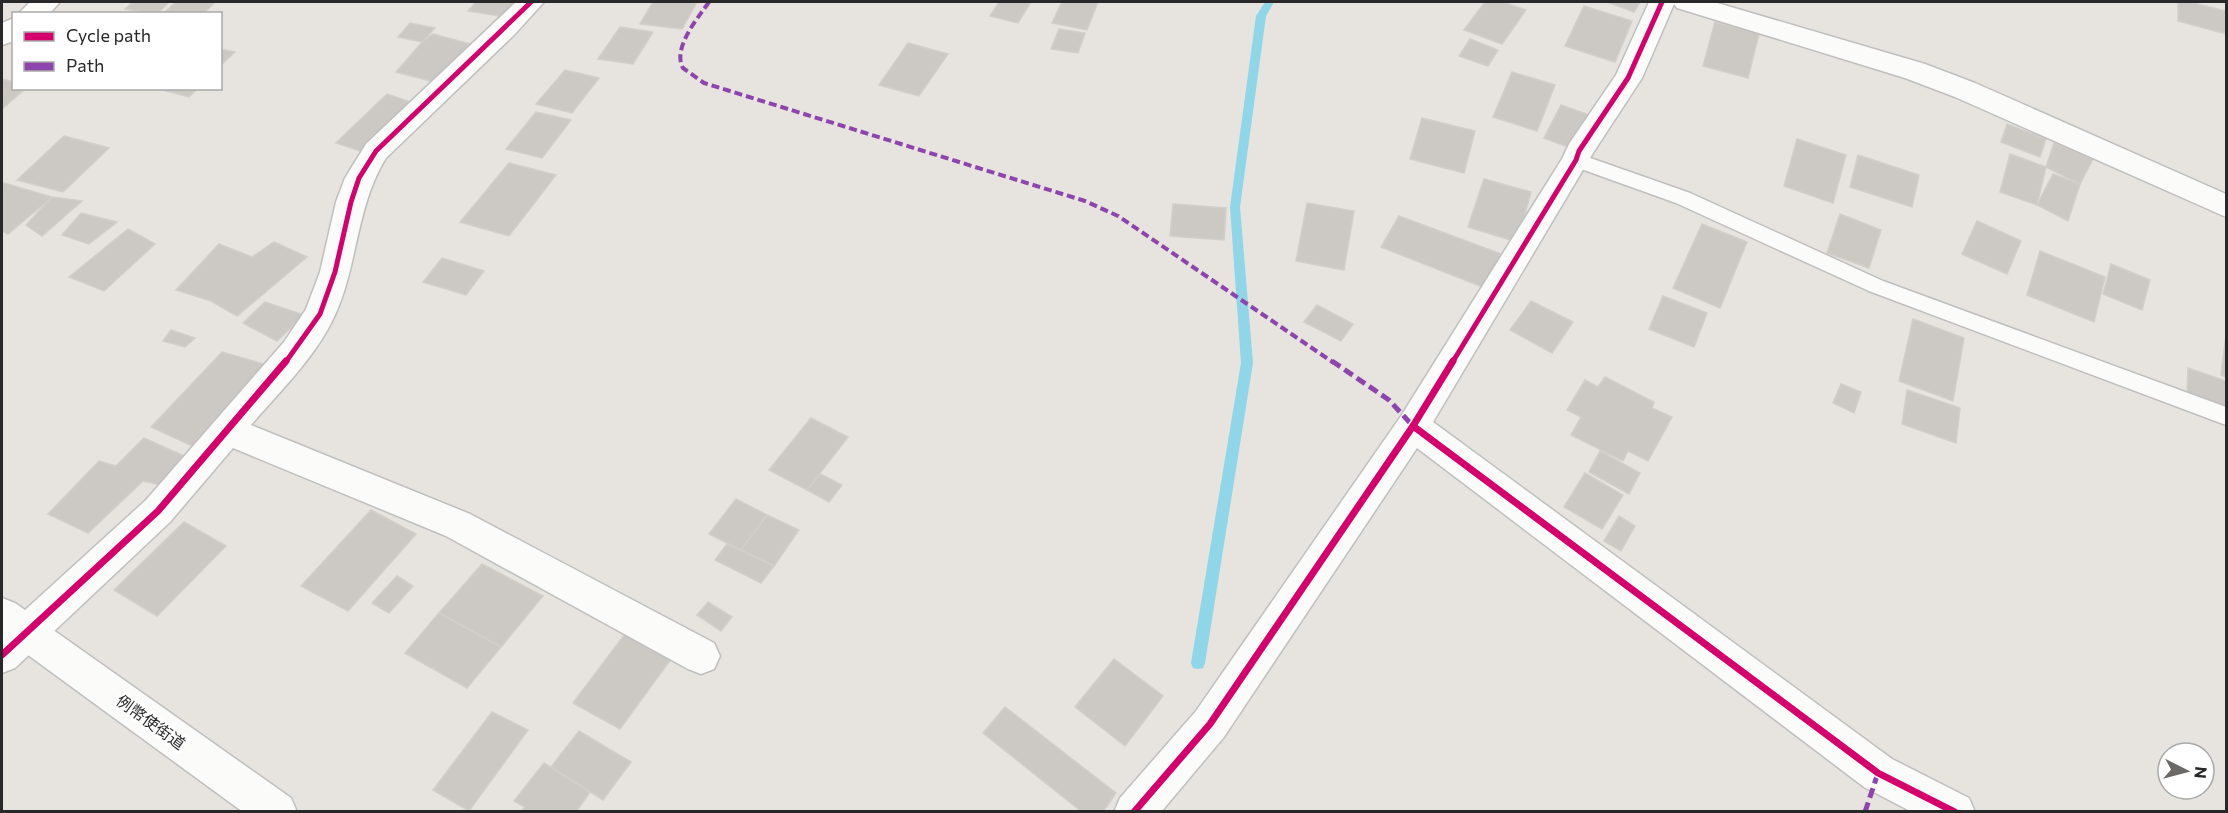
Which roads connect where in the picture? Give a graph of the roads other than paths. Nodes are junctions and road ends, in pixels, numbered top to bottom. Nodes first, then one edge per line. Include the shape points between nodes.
1 (47, 2) edge
2 (531, 2) edge
3 (1662, 2) edge
4 (1686, 2) edge
5 (34, 12) edge
6 (1576, 160) junction
7 (2226, 206) edge
8 (2226, 416) edge
9 (1413, 426) junction
10 (226, 430) junction
11 (10, 634) edge
12 (701, 656) dead end
13 (277, 812) edge
14 (1134, 812) edge
15 (1955, 812) edge

1 - 5 street
2 - 10 street via 376,152 359,178 320,314 295,351
3 - 6 street via 1628,78
4 - 7 street via 1915,71
6 - 8 lane via 1683,198 1876,286
6 - 9 street
9 - 14 street via 1210,724
9 - 15 street via 1878,773
10 - 11 street via 158,511
10 - 12 street via 458,525
11 - 13 street, 例幣使街道

